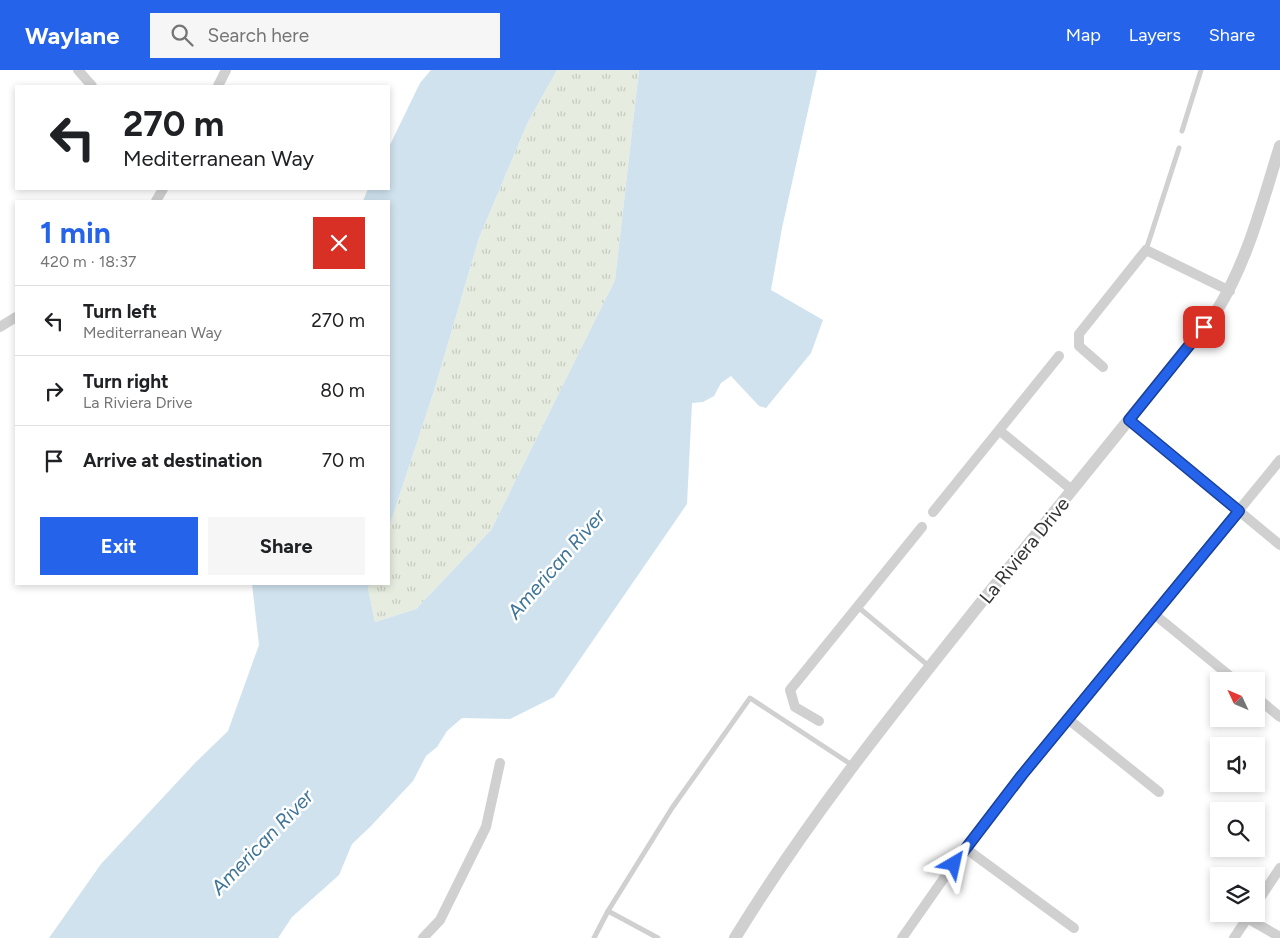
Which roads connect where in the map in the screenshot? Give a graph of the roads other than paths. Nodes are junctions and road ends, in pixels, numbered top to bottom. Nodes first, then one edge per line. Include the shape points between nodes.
1 (78, 70) edge
2 (226, 70) edge
3 (1201, 70) edge
4 (91, 85) edge
5 (218, 85) edge
6 (1182, 131) dead end
7 (1280, 146) edge
8 (1179, 148) dead end
9 (1146, 250) junction
10 (1230, 291) junction
11 (15, 318) edge
12 (0, 327) edge
13 (1059, 356) dead end
14 (1103, 367) dead end
15 (1129, 420) junction
16 (1000, 430) junction
17 (1280, 460) edge
18 (1072, 490) junction
19 (1239, 511) junction
20 (933, 512) dead end
21 (922, 526) dead end
22 (1280, 545) edge
23 (857, 607) junction
24 (1154, 614) junction
25 (930, 667) junction
26 (1225, 672) edge
27 (1265, 704) edge
28 (1280, 717) edge
29 (1068, 719) junction
30 (819, 721) dead end
31 (500, 763) dead end
32 (852, 765) junction
33 (1159, 792) dead end
34 (965, 848) junction
35 (1280, 868) edge
36 (1265, 890) edge
37 (608, 911) junction
38 (1244, 922) edge
39 (1257, 922) edge
40 (1074, 928) dead end
41 (1280, 937) edge
42 (423, 938) edge
43 (594, 938) edge
44 (658, 938) edge
45 (735, 938) edge
46 (902, 938) edge
47 (1234, 938) edge

1 - 4 street
2 - 5 street
3 - 6 lane
7 - 10 street, La Riviera Drive via 1246,253
8 - 9 lane
9 - 10 street
9 - 14 street via 1079,334 1079,346
10 - 15 street, La Riviera Drive
11 - 12 street
13 - 16 street
15 - 18 street, La Riviera Drive
15 - 19 street
16 - 18 street
16 - 20 street
17 - 19 street
18 - 25 street, La Riviera Drive
19 - 22 street
19 - 24 street
21 - 23 street
23 - 25 lane
23 - 30 street via 790,690 795,708
24 - 26 street
24 - 29 street
25 - 32 street, La Riviera Drive
27 - 28 street
29 - 33 street
29 - 34 street
31 - 42 street via 486,827 440,920
32 - 37 lane via 750,698 672,808
32 - 45 street, La Riviera Drive via 796,843
34 - 40 street
34 - 46 street
35 - 36 street
37 - 43 lane
37 - 44 lane
38 - 47 street
39 - 41 street

